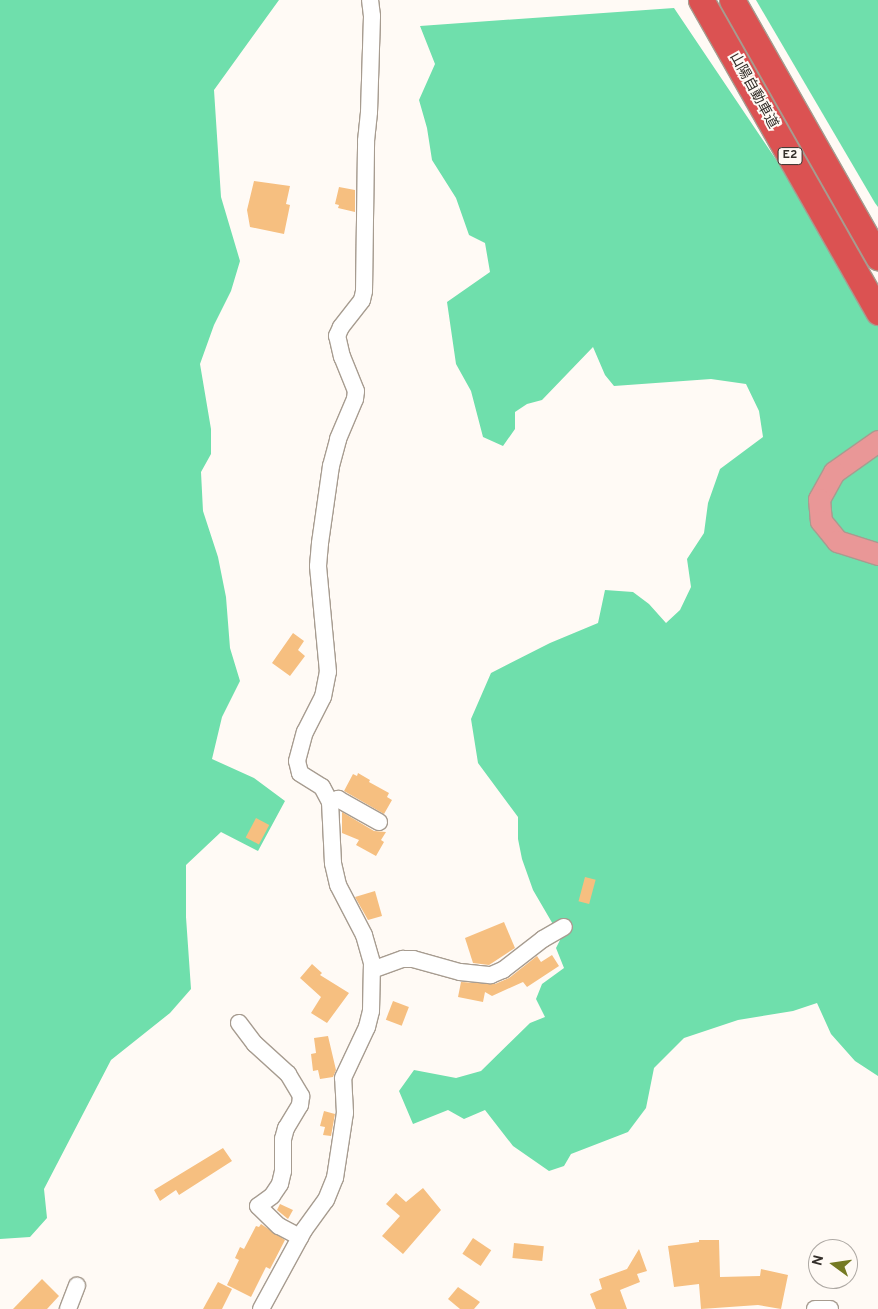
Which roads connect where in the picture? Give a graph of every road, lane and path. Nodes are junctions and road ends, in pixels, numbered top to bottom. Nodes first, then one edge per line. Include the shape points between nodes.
1 (370, 0) edge
2 (702, 0) edge
3 (732, 0) edge
4 (878, 257) edge
5 (878, 312) edge
6 (878, 441) edge
7 (878, 554) edge
8 (330, 802) junction
9 (379, 822) dead end
10 (564, 927) dead end
11 (372, 970) junction
12 (238, 1023) dead end
13 (300, 1237) junction
14 (77, 1286) dead end
15 (68, 1309) edge
16 (261, 1309) edge
17 (815, 1309) edge
18 (830, 1309) edge

1 - 8 street via 364,291 362,300 340,327 337,336 356,391 331,466 320,543 318,566 328,672 323,697 305,732 297,760 300,772 322,787
2 - 5 highway, 山陽自動車道 / E2
3 - 4 highway, 山陽自動車道 / E2
6 - 7 main road via 834,472 819,499 822,521 838,541
8 - 9 street via 338,799
8 - 11 street via 333,863 338,885 364,935
10 - 11 street via 491,975 460,972 413,959 403,959
11 - 13 street via 371,1011 367,1027 343,1078 345,1113 335,1178 326,1200
12 - 13 street via 288,1074 301,1096 300,1105 282,1139 280,1184 272,1196 258,1206 280,1226
13 - 16 street
14 - 15 street
17 - 18 street

